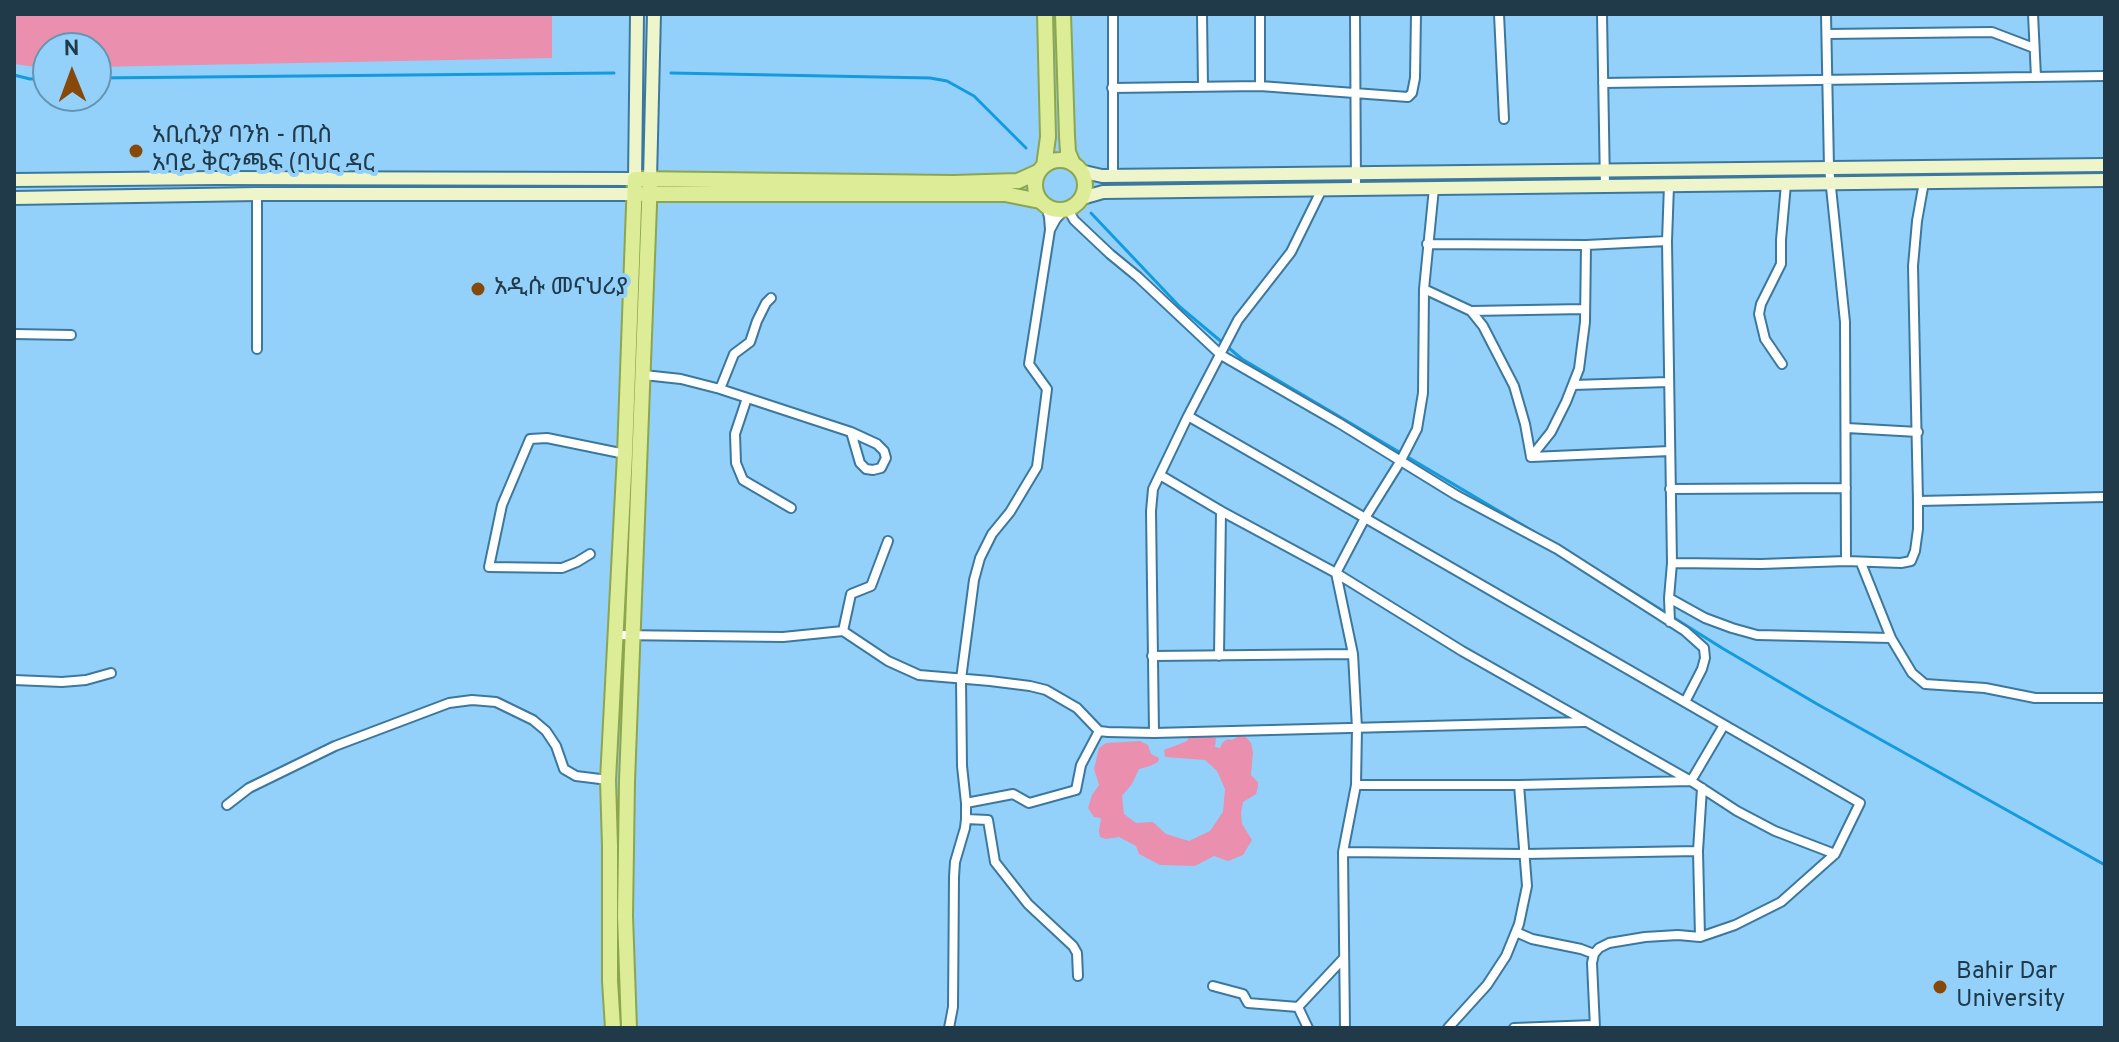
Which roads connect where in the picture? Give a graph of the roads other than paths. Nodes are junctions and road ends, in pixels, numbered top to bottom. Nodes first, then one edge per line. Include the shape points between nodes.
1 (637, 14) edge
2 (654, 14) edge
3 (1045, 14) edge
4 (1063, 14) edge
5 (1113, 14) edge
6 (1202, 14) edge
7 (1260, 14) edge
8 (1355, 14) edge
9 (1416, 14) edge
10 (1499, 14) edge
11 (1602, 14) edge
12 (1826, 14) edge
13 (2033, 14) edge
14 (1827, 34) junction
15 (2034, 48) junction
16 (2105, 76) edge
17 (2036, 77) junction
18 (1828, 80) junction
19 (1603, 83) junction
20 (1203, 86) junction
21 (1260, 86) junction
22 (1112, 88) junction
23 (1355, 92) junction
24 (1504, 119) dead end
25 (2105, 165) edge
26 (1076, 168) junction
27 (1829, 168) junction
28 (1041, 169) junction
29 (1604, 171) junction
30 (1476, 172) junction
31 (1355, 173) junction
32 (1113, 176) junction
33 (14, 180) edge
34 (2105, 180) edge
35 (1924, 182) junction
36 (1831, 183) junction
37 (1786, 184) junction
38 (1669, 185) junction
39 (1605, 186) junction
40 (643, 187) junction
41 (1477, 187) junction
42 (1434, 188) junction
43 (1322, 189) junction
44 (1356, 189) junction
45 (257, 194) junction
46 (14, 198) edge
47 (1082, 198) junction
48 (1043, 204) junction
49 (1066, 209) junction
50 (1050, 230) junction
51 (1667, 241) junction
52 (1427, 244) junction
53 (1586, 245) junction
54 (1424, 289) junction
55 (771, 298) dead end
56 (1585, 309) junction
57 (1471, 311) junction
58 (14, 334) edge
59 (71, 335) dead end
60 (257, 349) dead end
61 (1221, 355) junction
62 (1782, 364) dead end
63 (644, 375) junction
64 (1668, 382) junction
65 (1573, 385) junction
66 (720, 389) junction
67 (747, 398) junction
68 (1188, 416) junction
69 (1847, 428) junction
70 (851, 432) junction
71 (1918, 432) junction
72 (1670, 451) junction
73 (625, 454) junction
74 (1531, 457) junction
75 (1401, 461) junction
76 (1160, 475) junction
77 (1846, 488) junction
78 (1670, 489) junction
79 (2105, 497) edge
80 (1918, 501) junction
81 (791, 508) dead end
82 (1221, 511) junction
83 (1365, 518) junction
84 (888, 541) dead end
85 (590, 554) dead end
86 (1846, 561) junction
87 (1672, 563) junction
88 (1861, 563) junction
89 (1336, 573) junction
90 (1669, 598) junction
91 (1670, 621) junction
92 (843, 631) junction
93 (616, 635) junction
94 (634, 635) junction
95 (1891, 638) junction
96 (1353, 654) junction
97 (1152, 656) junction
98 (1219, 656) junction
99 (111, 673) dead end
100 (961, 679) junction
101 (14, 680) edge
102 (2105, 698) edge
103 (1685, 702) junction
104 (1584, 722) junction
105 (1724, 725) junction
106 (1357, 728) junction
107 (1099, 731) junction
108 (1154, 733) junction
109 (608, 780) junction
110 (1691, 781) junction
111 (1356, 785) junction
112 (1519, 785) junction
113 (1702, 788) junction
114 (966, 803) junction
115 (227, 805) dead end
116 (966, 819) junction
117 (1698, 851) junction
118 (1343, 852) junction
119 (1524, 854) junction
120 (1835, 854) junction
121 (1516, 932) junction
122 (1700, 937) junction
123 (1594, 954) junction
124 (1343, 959) junction
125 (1078, 976) dead end
126 (1213, 986) dead end
127 (1298, 1007) junction
128 (1594, 1027) edge
129 (613, 1028) edge
130 (629, 1028) edge
131 (949, 1028) edge
132 (1308, 1028) edge
133 (1345, 1028) edge
134 (1448, 1028) edge
135 (1514, 1028) edge

1 - 40 main road
2 - 40 main road
3 - 28 main road via 1048,137
4 - 26 main road via 1068,152
5 - 22 street
6 - 20 street
7 - 21 street
8 - 23 street
9 - 23 street via 1412,93 1408,97
10 - 24 street
11 - 19 street
12 - 14 street
13 - 15 street
14 - 15 street via 1992,32
14 - 18 street
15 - 17 street
16 - 17 street
17 - 18 street
18 - 19 street
18 - 27 street
19 - 29 street
20 - 21 street
20 - 22 street
21 - 23 street
22 - 32 street
23 - 31 street
25 - 27 main road
26 - 28 main road via 1058,160
26 - 32 main road via 1089,175
26 - 47 main road via 1085,184
27 - 29 main road
27 - 36 street
28 - 40 main road via 1018,181 978,183
28 - 48 main road via 1034,187
29 - 30 main road
29 - 39 street
30 - 31 main road
30 - 41 main road
31 - 32 main road
31 - 44 street
33 - 40 main road via 217,178
34 - 35 main road
35 - 36 main road
35 - 71 street via 1913,266
36 - 37 main road
36 - 69 street via 1845,322
37 - 38 main road
37 - 62 street via 1781,264 1759,314 1765,339
38 - 39 main road
38 - 51 street
39 - 41 main road
40 - 45 main road
40 - 48 main road via 1005,194
40 - 63 main road
40 - 73 main road
41 - 42 main road
42 - 44 main road
42 - 52 street
43 - 44 main road
43 - 47 main road via 1103,192
43 - 61 street via 1291,252 1238,320
45 - 46 main road
45 - 60 street
47 - 49 main road
48 - 49 main road
48 - 50 street
49 - 50 street
49 - 61 street
50 - 100 street via 1029,364 1047,389 1037,467 980,558
51 - 53 street
51 - 64 street
52 - 53 street
52 - 54 street
53 - 56 street
54 - 57 street
54 - 75 street via 1423,393 1417,429
55 - 66 street via 750,342 734,354
56 - 57 street
56 - 65 street
57 - 74 street via 1514,386
58 - 59 street
61 - 68 street
61 - 75 street
63 - 66 street
63 - 94 main road
64 - 65 street
64 - 72 street
65 - 74 street via 1551,432
66 - 67 street
67 - 70 street
67 - 81 street via 735,434 736,463 743,480
68 - 76 street
68 - 83 street
69 - 71 street
69 - 77 street
70 - 70 street via 884,451 881,468 866,469 860,463
71 - 80 street
72 - 74 street
72 - 78 street
73 - 85 street via 530,439 502,505 489,567 562,568
73 - 93 main road
75 - 83 street
75 - 91 street via 1557,549
76 - 82 street
76 - 97 street via 1151,511
77 - 78 street
77 - 86 street
78 - 87 street
79 - 80 street
80 - 88 street via 1911,561
82 - 89 street
82 - 98 street
83 - 89 street
83 - 103 street
84 - 92 street via 871,586 851,594
86 - 87 street
86 - 88 street
87 - 90 street
88 - 95 street
89 - 96 street
89 - 104 street
90 - 91 street
90 - 95 street via 1705,618 1757,635
91 - 103 street via 1704,648 1702,669
92 - 94 street via 783,637
92 - 100 street via 910,672
93 - 94 street
93 - 109 main road
94 - 130 main road via 625,916
95 - 102 street via 1925,684 2035,698
96 - 98 street
96 - 106 street
97 - 98 street
97 - 108 street
99 - 101 street via 62,682
100 - 107 street via 1046,690 1077,708
100 - 114 street
103 - 105 street
104 - 106 street
104 - 110 street
105 - 110 street
105 - 120 street via 1860,803
106 - 108 street
106 - 111 street
107 - 108 street
107 - 114 street via 1081,765 1076,790 1029,803 1013,794
109 - 115 street via 564,769 556,746 533,720 496,702 472,700 449,703 335,746 249,788
109 - 129 main road
110 - 112 street
110 - 113 street
111 - 112 street
111 - 118 street
112 - 119 street
113 - 117 street
113 - 120 street via 1775,831
114 - 116 street
116 - 125 street via 988,820 995,862 1028,904 1073,946
116 - 131 street via 955,862
117 - 119 street
117 - 122 street
118 - 119 street
118 - 124 street
119 - 121 street via 1527,886
120 - 122 street via 1781,902
121 - 123 street
121 - 134 street via 1487,985
122 - 123 street via 1645,937 1609,943
123 - 128 street
124 - 127 street
124 - 133 street
126 - 127 street via 1243,994 1248,1003
127 - 132 street
128 - 135 street

